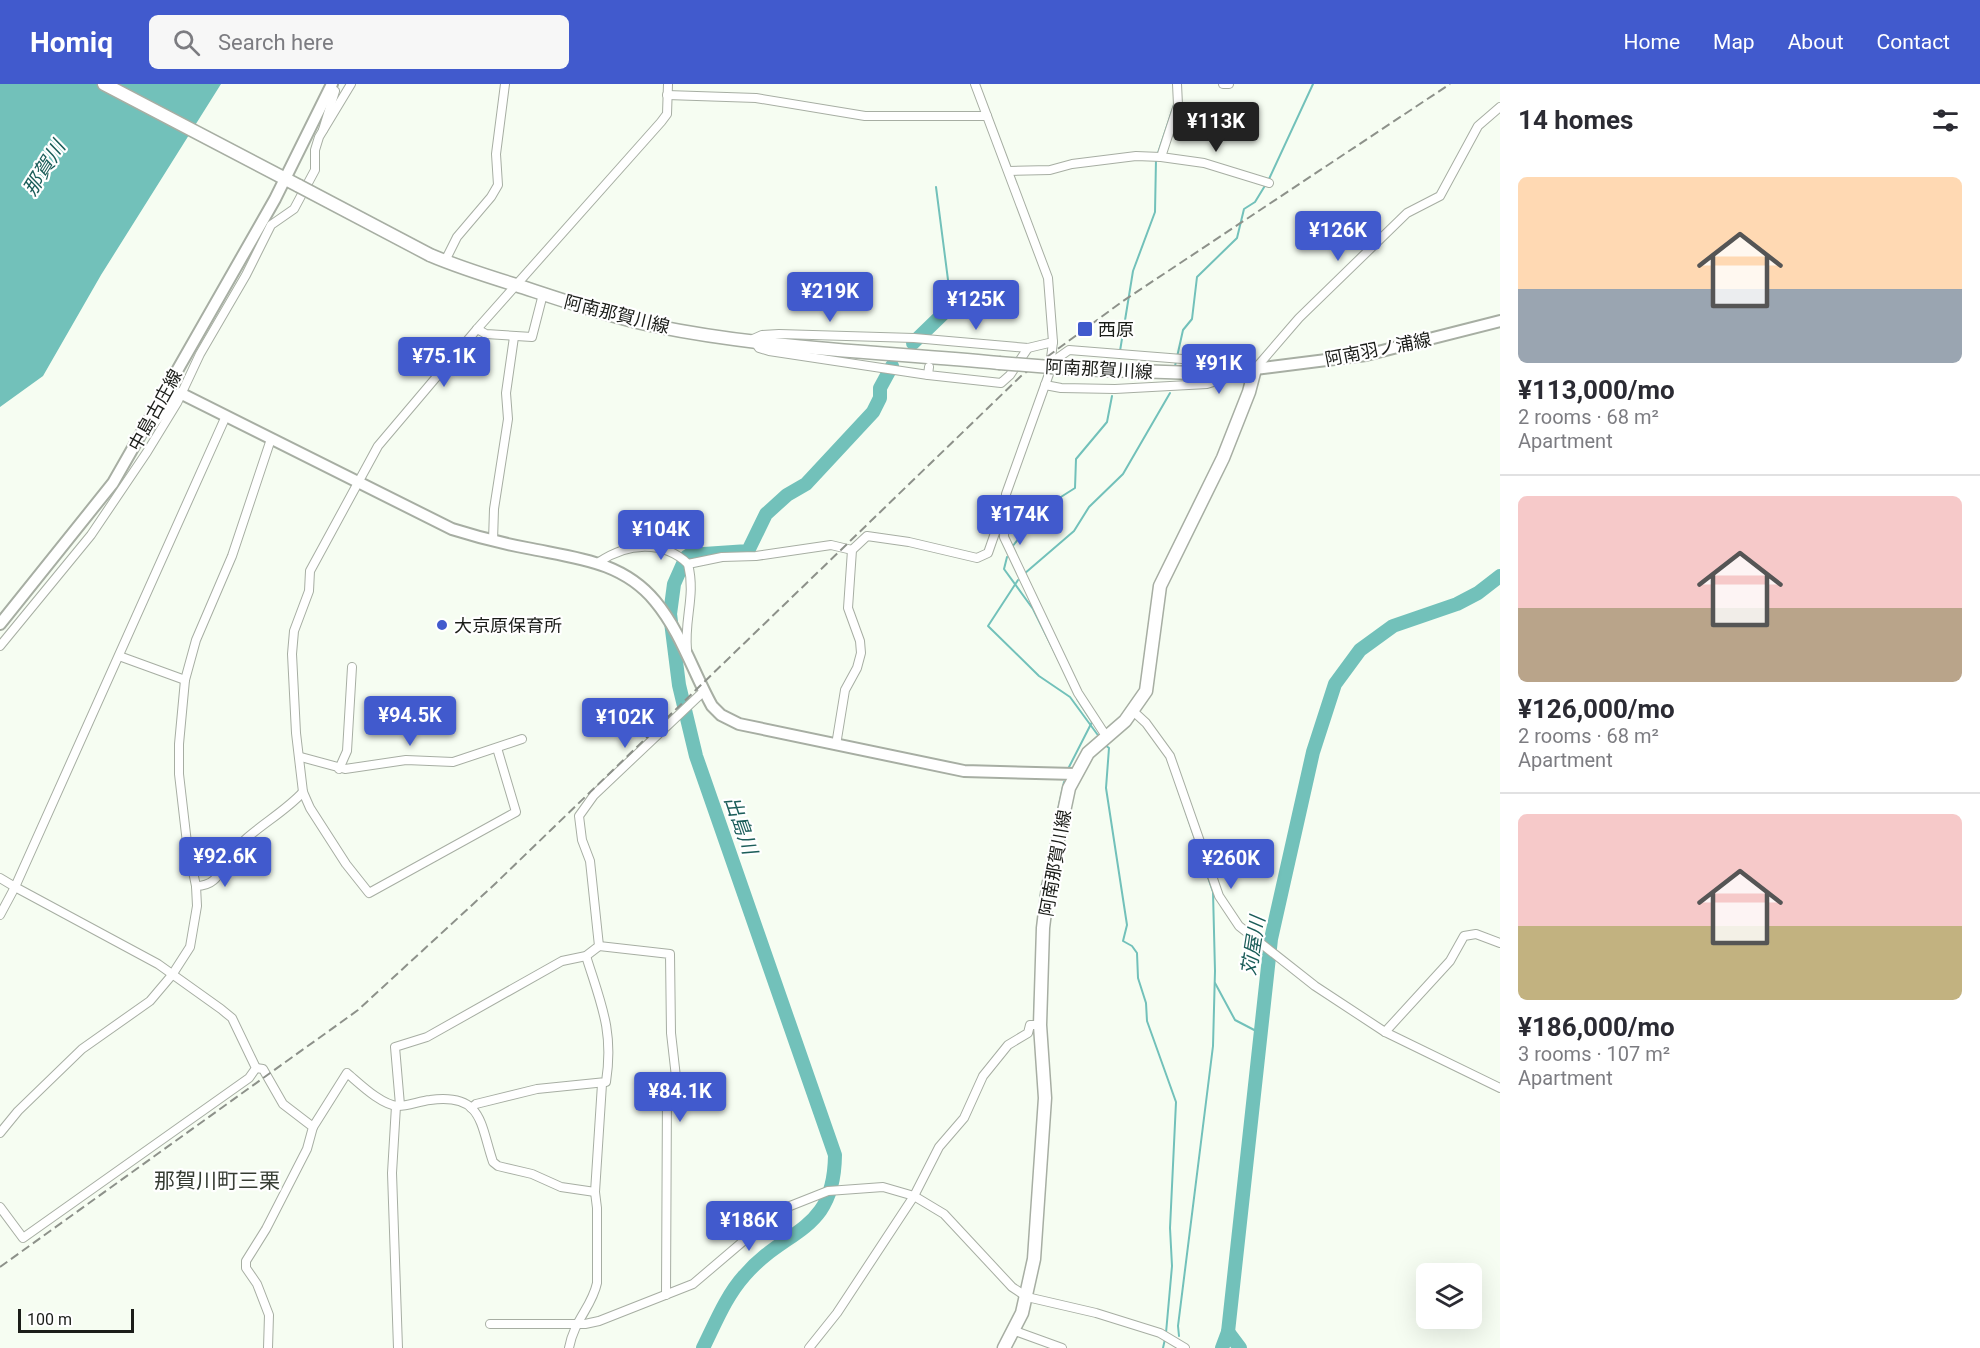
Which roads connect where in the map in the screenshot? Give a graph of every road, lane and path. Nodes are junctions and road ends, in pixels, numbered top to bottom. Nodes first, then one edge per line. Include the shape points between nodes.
1 (104, 84) edge
2 (351, 84) edge
3 (505, 84) edge
4 (668, 84) edge
5 (975, 84) edge
6 (1177, 84) edge
7 (1223, 84) edge
8 (1228, 84) edge
9 (334, 87) edge
10 (668, 95) junction
11 (1499, 106) edge
12 (987, 116) junction
13 (323, 132) junction
14 (1158, 157) junction
15 (1009, 171) junction
16 (282, 177) junction
17 (1267, 182) dead end
18 (445, 261) junction
19 (517, 285) junction
20 (543, 294) junction
21 (1500, 321) edge
22 (477, 330) junction
23 (514, 337) junction
24 (753, 339) junction
25 (1053, 342) junction
26 (1028, 348) junction
27 (1052, 362) junction
28 (1255, 369) junction
29 (1045, 385) junction
30 (180, 393) junction
31 (226, 416) junction
32 (143, 432) junction
33 (271, 439) junction
34 (358, 482) junction
35 (1002, 525) junction
36 (493, 541) junction
37 (852, 550) junction
38 (600, 562) junction
39 (688, 564) junction
40 (0, 624) edge
41 (0, 646) edge
42 (119, 656) junction
43 (688, 656) junction
44 (352, 667) dead end
45 (185, 680) junction
46 (704, 691) junction
47 (1134, 711) junction
48 (1106, 736) junction
49 (522, 739) dead end
50 (836, 744) junction
51 (497, 748) junction
52 (301, 757) junction
53 (339, 769) junction
54 (1075, 774) junction
55 (303, 792) junction
56 (0, 878) edge
57 (196, 886) junction
58 (15, 887) junction
59 (0, 915) edge
60 (1500, 943) edge
61 (599, 946) junction
62 (586, 956) junction
63 (172, 975) junction
64 (1036, 1025) junction
65 (1385, 1032) junction
66 (256, 1068) junction
67 (602, 1084) junction
68 (1500, 1088) edge
69 (398, 1105) junction
70 (471, 1108) junction
71 (313, 1127) junction
72 (0, 1133) edge
73 (595, 1192) junction
74 (916, 1197) junction
75 (0, 1207) edge
76 (666, 1295) junction
77 (1027, 1297) junction
78 (490, 1324) dead end
79 (575, 1324) junction
80 (1015, 1331) junction
81 (268, 1348) edge
82 (398, 1348) edge
83 (569, 1348) edge
84 (808, 1348) edge
85 (1004, 1348) edge
86 (1062, 1348) edge
87 (1185, 1348) edge

1 - 16 main road, 阿南那賀川線
2 - 13 street
3 - 18 street via 496,154 498,185 457,237
4 - 10 street
5 - 12 street
6 - 14 street via 1178,105
7 - 8 street
9 - 13 street
9 - 16 street
10 - 12 street via 756,98 865,116
10 - 19 street via 661,122
11 - 28 street via 1478,126 1440,195 1407,213 1299,318
12 - 15 street
13 - 30 street via 315,150 315,170 294,209 271,225
14 - 15 street
14 - 17 street via 1204,163
15 - 25 street via 1048,278
16 - 18 main road, 阿南那賀川線, bridge
16 - 32 street, 中島古庄線
18 - 19 main road, 阿南那賀川線
19 - 20 main road, 阿南那賀川線
19 - 22 street
20 - 23 street via 532,337
20 - 24 main road, 阿南那賀川線 via 656,326
21 - 28 street, 阿南羽ノ浦線 via 1366,355
22 - 23 street
22 - 34 street via 378,446
23 - 36 street
24 - 26 street via 779,334 918,338 933,344
24 - 26 street via 759,348 769,351 1001,383
24 - 28 main road, 阿南那賀川線, bridge via 1075,369 1195,373
25 - 26 street
25 - 27 street
27 - 28 street via 1069,350 1220,362
27 - 29 street
28 - 29 street via 1222,381 1172,387
28 - 47 main road, 阿南那賀川線 via 1223,458 1160,586 1146,690
29 - 35 street via 1009,486
30 - 31 street
30 - 32 street
30 - 41 street via 147,452 91,535
31 - 33 street
31 - 42 street
32 - 40 street, 中島古庄線 via 90,515
33 - 34 street
33 - 45 street
34 - 36 street via 452,529
34 - 52 street via 310,571 309,591 294,631 293,692
35 - 37 street via 996,530 988,553 977,558 867,536
35 - 48 street via 1008,552 1078,693
36 - 38 street
37 - 39 street via 831,545
37 - 50 street via 849,608 861,653 845,690
38 - 39 street via 624,550 652,547 668,550
38 - 43 street via 641,586 657,603
39 - 43 street via 693,583 686,625
42 - 45 street
42 - 58 street
43 - 46 street
44 - 53 street via 347,751
45 - 57 street via 179,774 186,843
46 - 50 street via 721,714 739,724
46 - 61 street via 594,795 579,816 590,861
47 - 48 main road, 阿南那賀川線
47 - 65 street via 1170,756 1219,896 1230,915 1315,986
48 - 54 main road, 阿南那賀川線 via 1088,753
49 - 51 street
50 - 54 street via 981,774
51 - 53 street via 453,762 406,760
51 - 55 street via 516,812 369,893
52 - 53 street
52 - 55 street
54 - 64 main road, 阿南那賀川線 via 1048,887
55 - 57 street via 240,845 214,881
56 - 58 street
57 - 63 street via 190,947
58 - 59 street
58 - 63 street
60 - 65 street via 1476,934 1464,936 1450,961
61 - 62 street
61 - 76 street via 670,954 670,1033 676,1077 667,1091
62 - 67 street via 610,1035 606,1082
62 - 69 street via 562,961 426,1037 395,1047
63 - 66 street via 232,1018
63 - 72 street via 150,1001 82,1049
64 - 74 street via 1008,1045 983,1076 964,1118 939,1147
64 - 77 main road, 阿南那賀川線 via 1045,1098 1034,1259
65 - 68 street
66 - 71 street via 263,1069 283,1104
66 - 75 street via 249,1078 23,1238
67 - 70 street via 537,1089
67 - 73 street
69 - 70 street via 444,1099
69 - 71 street via 370,1092 347,1073
69 - 82 street via 392,1173
70 - 73 street via 482,1119 493,1162 498,1166 532,1174 561,1187
71 - 81 street via 307,1149 246,1261 269,1316
73 - 79 street via 597,1283
74 - 76 street via 883,1187 831,1191 780,1210 693,1284
74 - 77 street via 944,1214 1012,1287
74 - 84 street via 837,1313
76 - 79 street via 599,1322
77 - 80 main road, 阿南那賀川線
77 - 87 street via 1160,1333
78 - 79 street
79 - 83 street
80 - 85 main road, 阿南那賀川線
80 - 86 street

